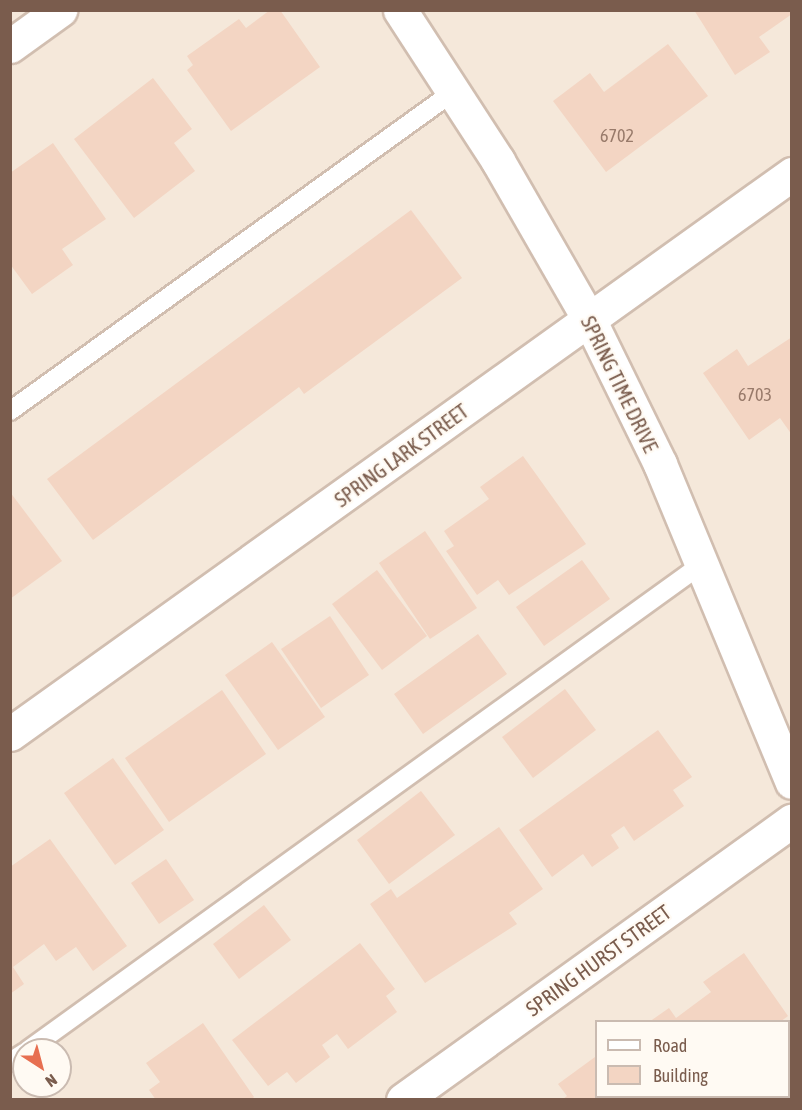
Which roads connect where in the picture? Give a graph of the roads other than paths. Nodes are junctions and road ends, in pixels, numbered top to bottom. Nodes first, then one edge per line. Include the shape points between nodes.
1 (60, 10) edge
2 (400, 10) edge
3 (10, 46) edge
4 (453, 92) junction
5 (792, 174) edge
6 (590, 321) junction
7 (10, 411) edge
8 (702, 564) junction
9 (10, 735) edge
10 (792, 782) edge
11 (792, 820) edge
12 (44, 1038) edge
13 (403, 1100) edge

1 - 3 street
2 - 4 street, SPRING TIME DRIVE
4 - 6 street, SPRING TIME DRIVE via 540,231
4 - 7 lane
5 - 6 street, SPRING LARK STREET
6 - 8 street, SPRING TIME DRIVE via 660,464
6 - 9 street, SPRING LARK STREET
8 - 10 street, SPRING TIME DRIVE
8 - 12 lane
11 - 13 street, SPRING HURST STREET

